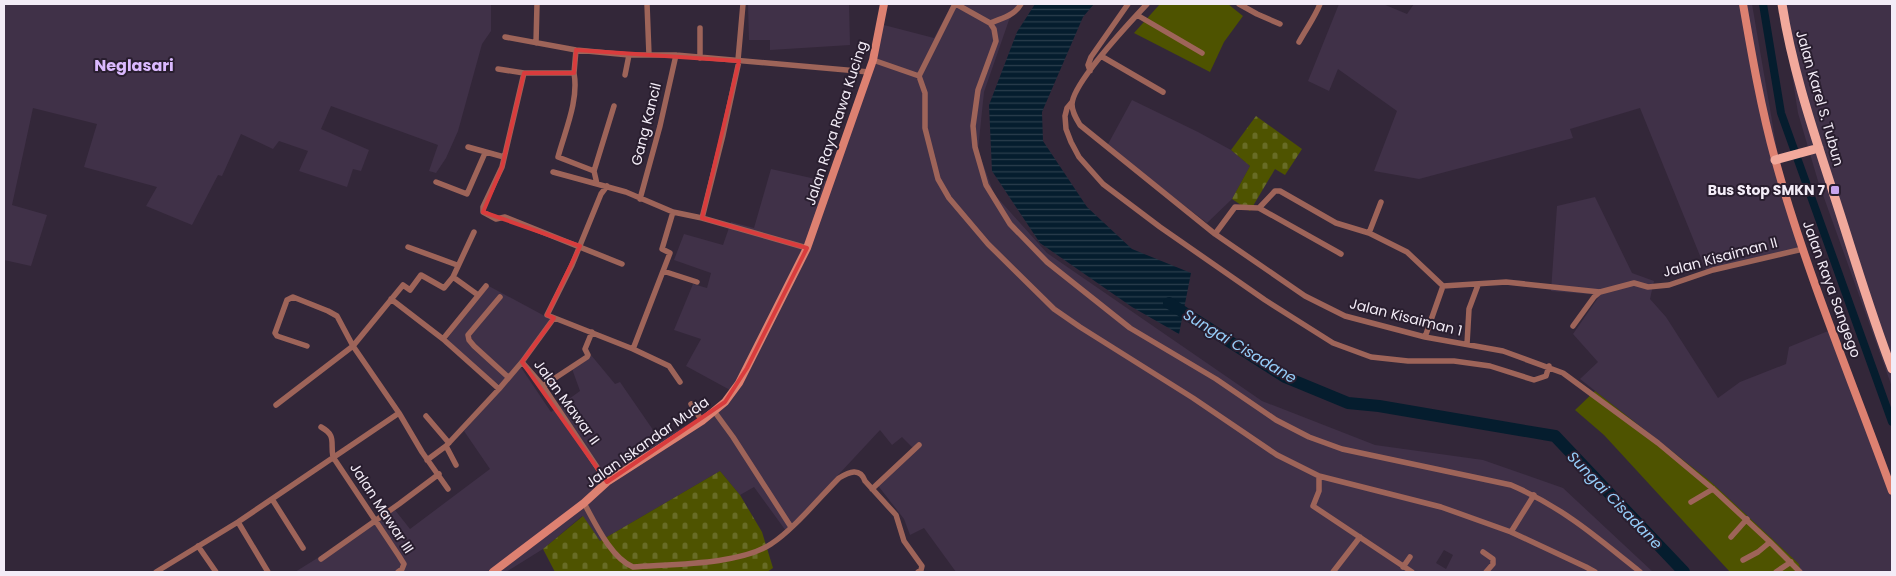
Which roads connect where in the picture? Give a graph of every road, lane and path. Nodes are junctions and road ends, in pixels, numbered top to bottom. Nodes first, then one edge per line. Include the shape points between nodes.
1 (538, 4) edge
2 (647, 4) edge
3 (743, 4) edge
4 (884, 4) edge
5 (955, 4) edge
6 (1021, 4) edge
7 (1128, 4) edge
8 (1147, 4) edge
9 (1239, 4) edge
10 (1320, 4) edge
11 (1743, 4) edge
12 (1782, 4) edge
13 (1137, 15) junction
14 (990, 23) junction
15 (1280, 24) dead end
16 (700, 28) dead end
17 (505, 37) dead end
18 (1299, 42) dead end
19 (536, 43) junction
20 (576, 50) junction
21 (1202, 52) dead end
22 (649, 55) junction
23 (676, 55) junction
24 (629, 56) junction
25 (1101, 56) junction
26 (700, 58) junction
27 (873, 60) junction
28 (738, 61) junction
29 (498, 69) dead end
30 (1090, 71) junction
31 (869, 72) junction
32 (524, 73) junction
33 (574, 74) junction
34 (625, 75) dead end
35 (919, 76) junction
36 (1162, 92) dead end
37 (1072, 102) junction
38 (614, 106) dead end
39 (468, 147) dead end
40 (1816, 148) junction
41 (485, 153) junction
42 (504, 157) junction
43 (1777, 159) junction
44 (594, 171) junction
45 (553, 172) dead end
46 (436, 182) dead end
47 (597, 184) junction
48 (607, 186) junction
49 (640, 199) junction
50 (1382, 202) dead end
51 (1259, 208) junction
52 (673, 212) junction
53 (702, 218) junction
54 (474, 232) dead end
55 (1369, 233) junction
56 (1216, 234) junction
57 (580, 246) junction
58 (408, 247) dead end
59 (807, 248) junction
60 (1803, 249) junction
61 (1341, 254) dead end
62 (622, 264) dead end
63 (457, 265) junction
64 (663, 271) junction
65 (453, 277) junction
66 (697, 282) dead end
67 (1478, 285) junction
68 (486, 286) dead end
69 (1443, 286) junction
70 (1600, 292) junction
71 (478, 295) junction
72 (500, 297) dead end
73 (391, 299) junction
74 (554, 318) junction
75 (1573, 326) dead end
76 (592, 332) junction
77 (1425, 337) junction
78 (443, 339) junction
79 (1467, 344) junction
80 (307, 346) dead end
81 (353, 346) junction
82 (633, 349) junction
83 (522, 362) junction
84 (1549, 366) junction
85 (1892, 369) edge
86 (508, 377) junction
87 (680, 382) dead end
88 (543, 386) junction
89 (499, 389) junction
90 (276, 404) dead end
91 (691, 404) dead end
92 (714, 411) junction
93 (399, 413) junction
94 (426, 416) dead end
95 (702, 421) junction
96 (321, 427) dead end
97 (448, 445) junction
98 (919, 445) dead end
99 (333, 457) junction
100 (427, 460) junction
101 (456, 464) dead end
102 (439, 474) junction
103 (1319, 476) junction
104 (608, 482) junction
105 (448, 489) dead end
106 (872, 489) junction
107 (1713, 489) junction
108 (1892, 491) edge
109 (1534, 495) junction
110 (272, 499) junction
111 (1690, 502) dead end
112 (584, 503) junction
113 (1747, 519) junction
114 (377, 520) junction
115 (238, 522) junction
116 (791, 527) junction
117 (1511, 532) junction
118 (1360, 537) junction
119 (1730, 537) dead end
120 (1770, 542) junction
121 (198, 546) junction
122 (302, 548) dead end
123 (1483, 552) dead end
124 (1410, 557) dead end
125 (321, 559) dead end
126 (1743, 560) dead end
127 (1791, 562) junction
128 (1403, 567) junction
129 (156, 572) edge
130 (216, 572) edge
131 (268, 572) edge
132 (398, 572) edge
133 (494, 572) edge
134 (918, 572) edge
135 (1333, 572) edge
136 (1412, 572) edge
137 (1486, 572) edge
138 (1595, 572) edge
139 (1640, 572) edge
140 (1776, 572) edge
141 (1800, 572) edge

1 - 19 street
2 - 22 street
3 - 28 street
4 - 27 street, Jalan Raya Rawa Kucing
5 - 14 street
5 - 35 street
6 - 14 street via 1005,18
7 - 30 street via 1091,57
8 - 13 street
9 - 15 street
10 - 18 street
11 - 43 street, Jalan Raya Sangego via 1756,80
12 - 40 main road, Jalan Karel S. Tubun
13 - 21 street
13 - 25 street
14 - 109 street via 996,41 978,90 973,126 975,147 986,185 999,208 1047,262 1130,328 1216,379 1276,420 1309,437 1342,449 1511,485
16 - 26 street
17 - 19 street
19 - 20 street
20 - 24 street
20 - 33 street
22 - 23 street
22 - 24 street
23 - 26 street
23 - 49 street, Gang Kancil
24 - 34 street
25 - 30 street
25 - 36 street
26 - 28 street
27 - 31 street, Jalan Raya Rawa Kucing
27 - 35 street
28 - 31 street
28 - 53 street
29 - 32 street
30 - 37 street
31 - 59 street, Jalan Raya Rawa Kucing
32 - 33 street
32 - 42 street
33 - 44 street via 573,102 558,157
35 - 103 street via 925,93 925,128 938,179 949,198 988,244 1054,309 1277,455
37 - 56 street, Jalan Kisaiman 1 via 1080,125
37 - 84 street via 1065,116 1071,142 1103,184 1184,244 1333,344 1372,357 1490,366 1534,380 1546,376
38 - 44 street
39 - 41 street
40 - 43 main road
40 - 85 main road, Jalan Karel S. Tubun
41 - 42 street
41 - 46 street via 467,194
42 - 57 street via 483,212 496,219 505,217
43 - 60 street, Jalan Raya Sangego
44 - 47 street
45 - 47 street
47 - 48 street
48 - 49 street
48 - 57 street
49 - 52 street
50 - 55 street
51 - 55 street via 1275,191 1280,191 1336,223
51 - 56 street via 1235,207
51 - 61 street
52 - 53 street
52 - 64 street via 662,249 670,253
53 - 59 street
54 - 63 street
55 - 69 street via 1407,252
56 - 77 street, Jalan Kisaiman 1 via 1305,296 1345,316
57 - 62 street
57 - 74 street via 547,315
58 - 63 street
59 - 92 street, Jalan Iskandar Muda via 739,383
60 - 70 street, Jalan Kisaiman II via 1713,270 1669,285 1648,287 1634,283
60 - 108 street, Jalan Raya Sangego
63 - 65 street
64 - 66 street
64 - 82 street
65 - 71 street
65 - 73 street via 444,288 421,275 410,290 403,285
67 - 69 street, Jalan Kisaiman II
67 - 70 street, Jalan Kisaiman II via 1506,282
67 - 79 street via 1469,309
68 - 71 street
69 - 77 street
70 - 75 street
71 - 78 street
72 - 86 street via 468,335 474,346
73 - 78 street
73 - 81 street
74 - 76 street
74 - 83 street
76 - 82 street
76 - 88 street via 585,349 587,357
77 - 79 street, Jalan Kisaiman 1
78 - 89 street
79 - 84 street, Jalan Kisaiman 1 via 1503,351
80 - 81 street via 274,333 290,297 334,313
81 - 90 street
81 - 93 street
82 - 87 street via 670,366
83 - 86 street
83 - 88 street, Jalan Mawar II
84 - 107 street, Jalan Kisaiman 1 via 1589,391
86 - 89 street
88 - 104 street, Jalan Mawar II
89 - 97 street
91 - 95 street
92 - 95 street, Jalan Iskandar Muda
92 - 116 street
93 - 99 street
93 - 100 street
94 - 97 street
95 - 104 street, Jalan Iskandar Muda
96 - 99 street via 330,433
97 - 100 street
97 - 101 street
98 - 106 street
99 - 110 street
99 - 114 street, Jalan Mawar III
100 - 102 street
102 - 105 street
102 - 114 street
103 - 117 street via 1441,507
103 - 118 street via 1319,491 1313,506
104 - 112 street, Jalan Iskandar Muda
106 - 116 street via 858,472 849,472 839,478
106 - 134 street via 896,515 904,541 922,566
107 - 111 street
107 - 113 street, Jalan Kisaiman 1
109 - 117 street
109 - 139 street via 1579,522
110 - 115 street
110 - 122 street
112 - 116 street via 611,548 633,567 737,558 759,551
112 - 133 street, Jalan Iskandar Muda
113 - 119 street
113 - 120 street, Jalan Kisaiman 1
114 - 125 street
114 - 132 street, Jalan Mawar III via 404,564
115 - 121 street
115 - 131 street
117 - 138 street
118 - 128 street
118 - 135 street
120 - 126 street
120 - 127 street, Jalan Kisaiman 1
121 - 129 street
121 - 130 street
123 - 137 street via 1493,560
124 - 128 street
127 - 140 street
127 - 141 street, Jalan Kisaiman 1
128 - 136 street

